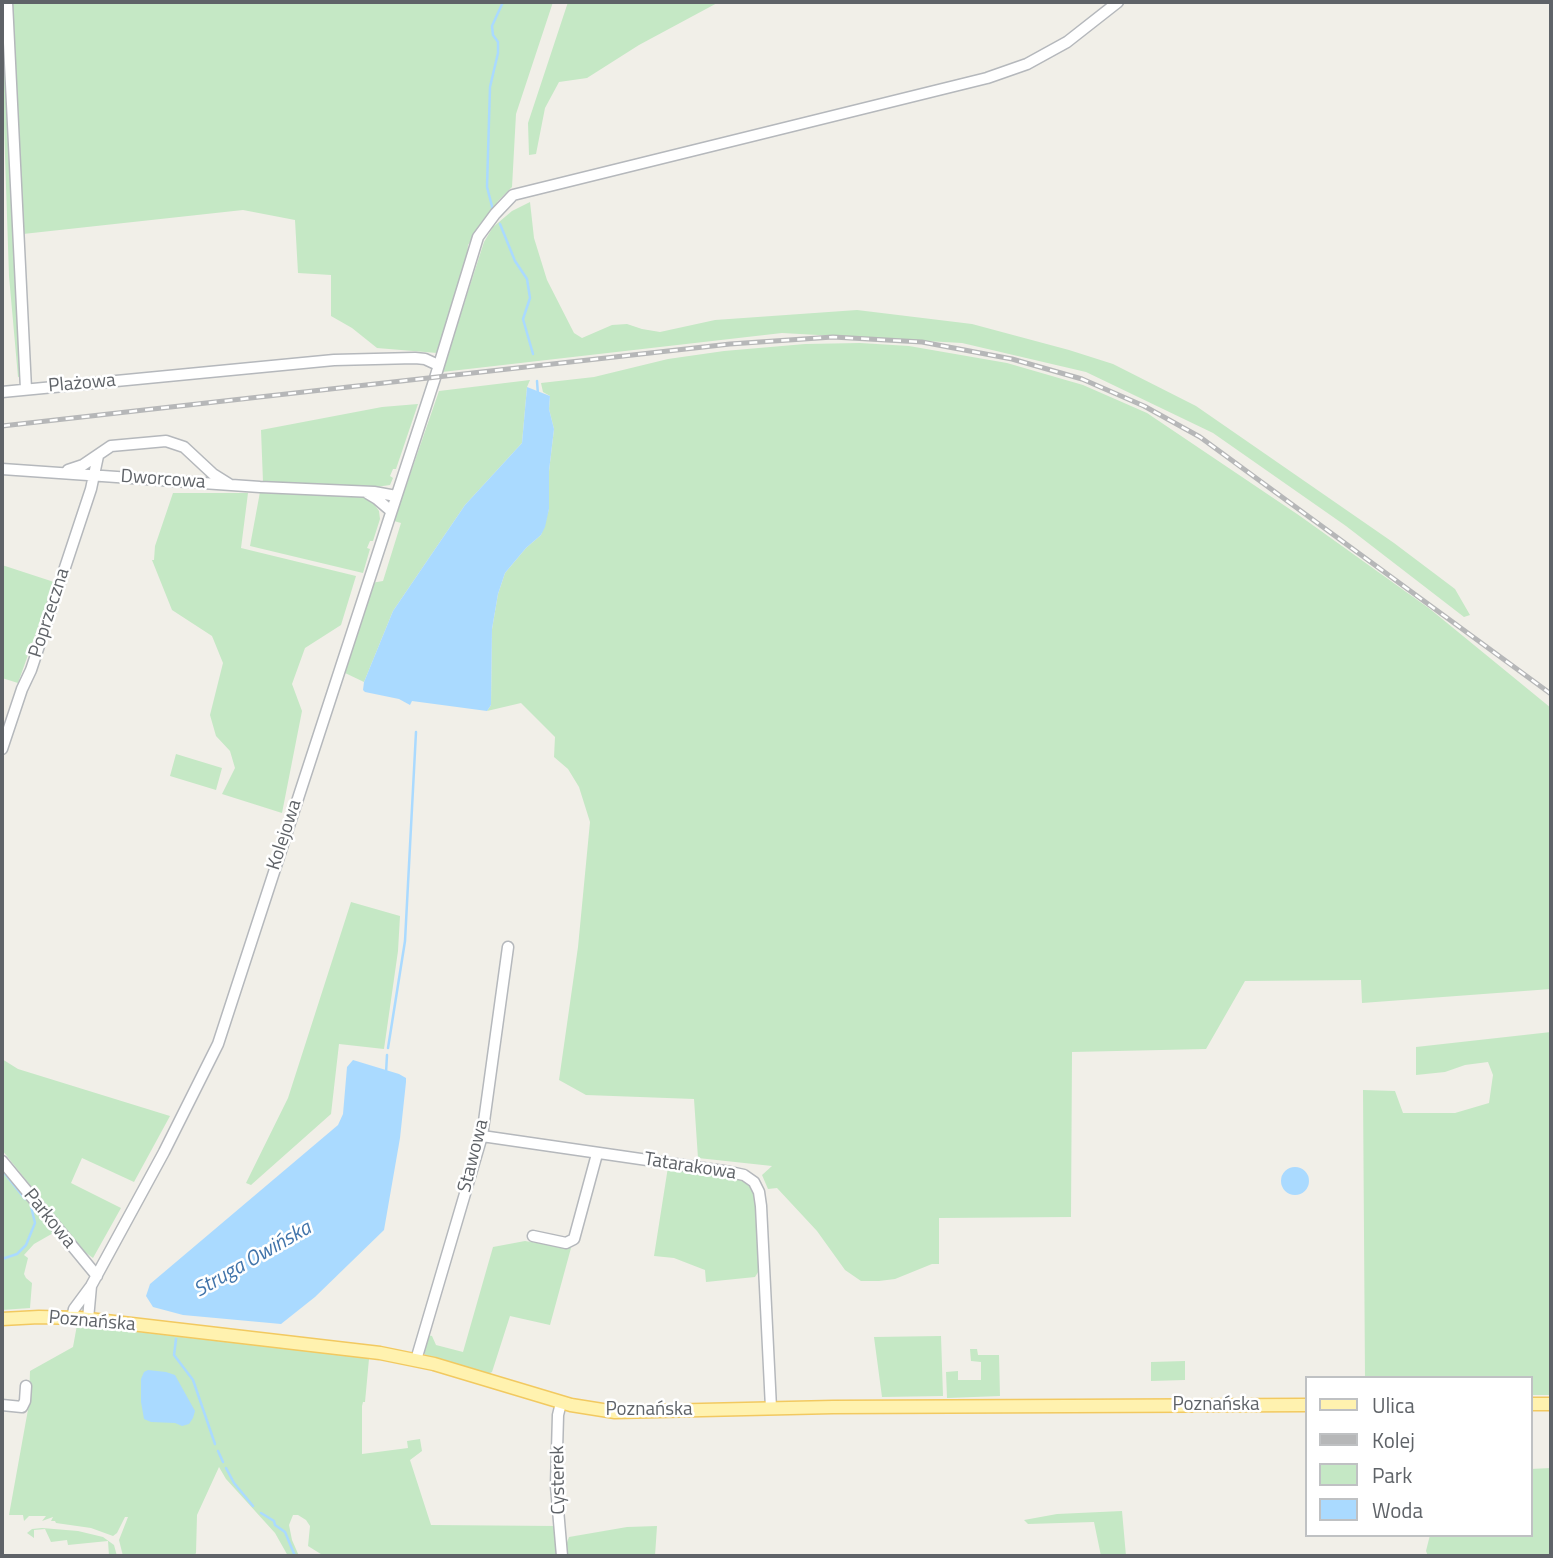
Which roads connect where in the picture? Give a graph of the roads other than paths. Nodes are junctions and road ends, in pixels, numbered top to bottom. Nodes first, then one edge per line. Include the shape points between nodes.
1 (7, 2) edge
2 (1118, 2) edge
3 (439, 365) junction
4 (26, 389) junction
5 (2, 392) edge
6 (98, 456) junction
7 (2, 469) edge
8 (209, 471) junction
9 (59, 473) junction
10 (94, 476) junction
11 (108, 477) junction
12 (203, 483) junction
13 (232, 485) junction
14 (364, 492) junction
15 (396, 496) junction
16 (391, 511) junction
17 (2, 750) edge
18 (508, 947) dead end
19 (482, 1136) junction
20 (597, 1154) junction
21 (2, 1161) edge
22 (533, 1236) dead end
23 (97, 1276) junction
24 (91, 1286) junction
25 (72, 1318) junction
26 (2, 1319) edge
27 (88, 1319) junction
28 (416, 1360) junction
29 (26, 1385) dead end
30 (561, 1403) junction
31 (1532, 1404) edge
32 (1551, 1404) edge
33 (2, 1405) edge
34 (1304, 1405) edge
35 (771, 1408) junction
36 (562, 1556) edge

1 - 4 street, Plażowa
2 - 3 street, Kolejowa via 1067,42 997,74 513,195 478,237
3 - 4 street, Plażowa via 415,358 351,359
3 - 15 street, Kolejowa
4 - 5 street
6 - 8 street, Dworcowa via 117,445 166,441 184,447
6 - 9 street, Dworcowa
6 - 10 street, Dworcowa
6 - 11 street
7 - 9 street, Dworcowa
8 - 12 street
8 - 13 street, Dworcowa
9 - 10 street, Dworcowa
10 - 11 street, Dworcowa
10 - 17 street, Poprzeczna
11 - 12 street, Dworcowa
12 - 13 street, Dworcowa
13 - 14 street, Dworcowa
14 - 15 street, Dworcowa
14 - 16 street
15 - 16 street, Kolejowa
16 - 23 street, Kolejowa via 218,1044
18 - 19 street, Stawowa
19 - 20 street, Tatarakowa
19 - 28 street, Stawowa
20 - 22 street via 573,1239 566,1243
20 - 35 street, Tatarakowa via 738,1173 757,1186
21 - 23 street, Parkowa
23 - 24 street, Kolejowa
24 - 25 street, Kolejowa
24 - 27 street, Kolejowa
25 - 26 main road, Poznańska
25 - 27 main road, Poznańska
27 - 28 main road, Poznańska
28 - 30 main road, Poznańska
29 - 33 street via 23,1405
30 - 35 main road, Poznańska via 625,1413
30 - 36 street, Cysterek via 556,1486
31 - 32 main road
34 - 35 main road, Poznańska

